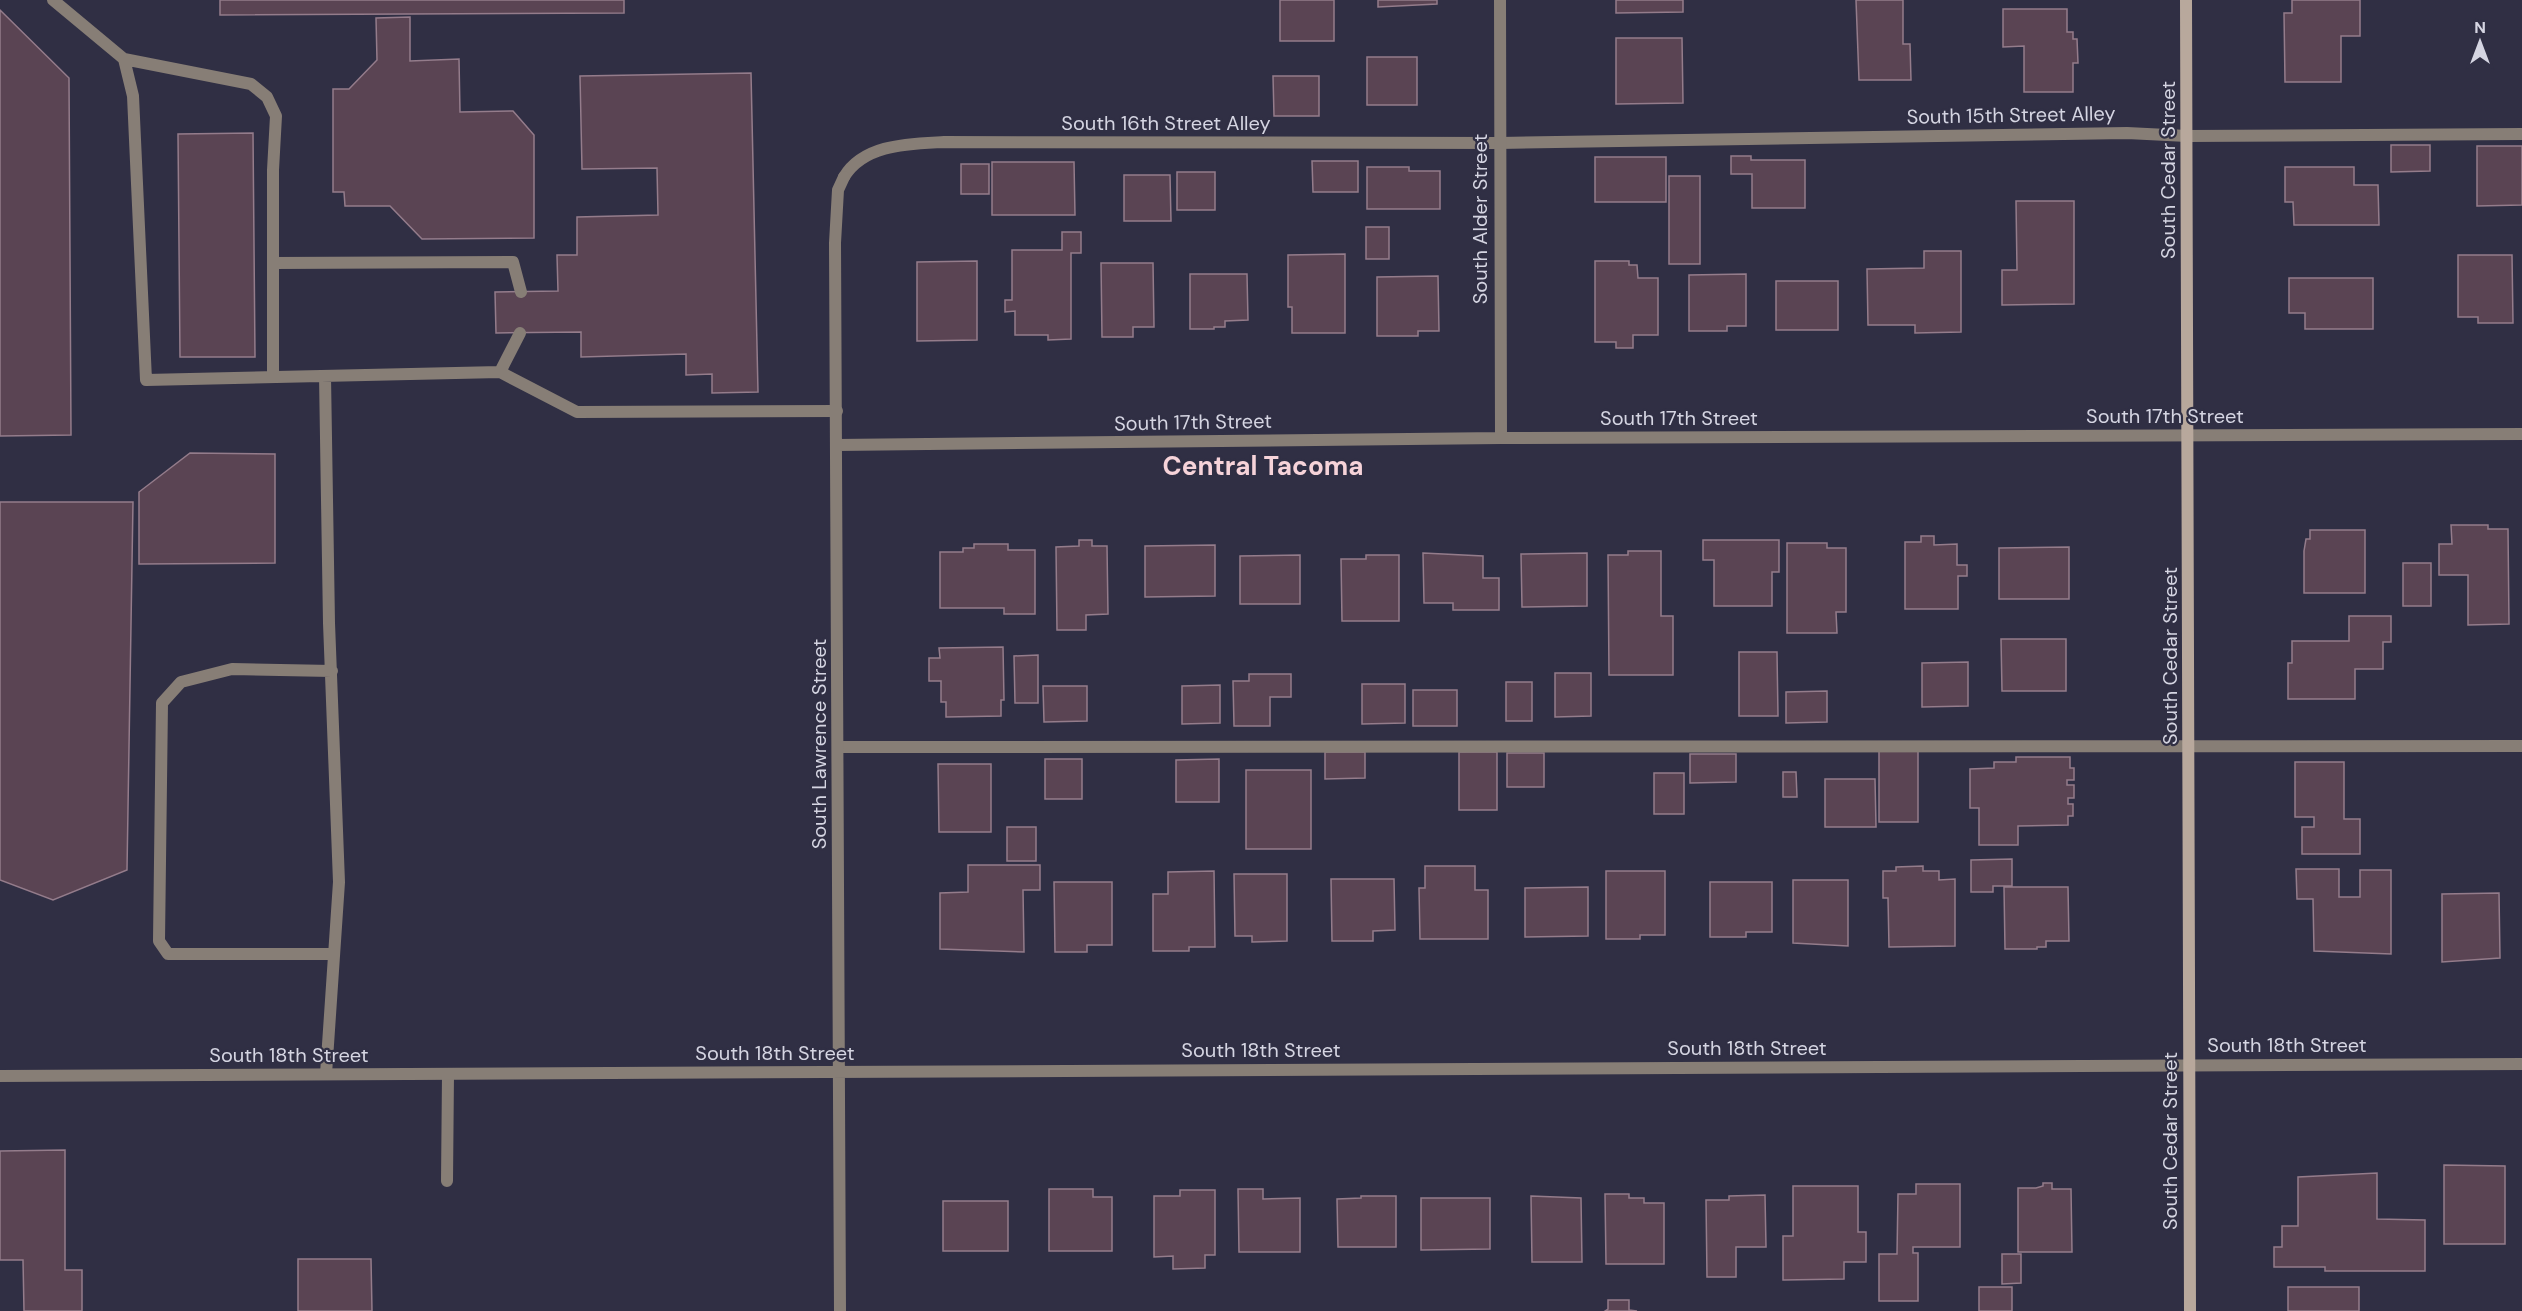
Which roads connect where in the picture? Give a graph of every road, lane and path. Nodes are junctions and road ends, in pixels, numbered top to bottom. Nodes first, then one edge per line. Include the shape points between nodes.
1 (53, 0) edge
2 (1500, 0) edge
3 (2186, 0) edge
4 (124, 59) junction
5 (2522, 134) edge
6 (2187, 136) junction
7 (1500, 143) junction
8 (844, 177) joint
9 (273, 263) junction
10 (521, 292) dead end
11 (520, 333) dead end
12 (500, 372) junction
13 (325, 375) junction
14 (273, 377) junction
15 (837, 411) junction
16 (2522, 434) edge
17 (2189, 435) junction
18 (1501, 438) junction
19 (837, 445) junction
20 (332, 671) junction
21 (2522, 746) edge
22 (838, 747) junction
23 (2190, 747) junction
24 (334, 954) junction
25 (2522, 1064) edge
26 (2190, 1065) junction
27 (839, 1072) junction
28 (326, 1074) junction
29 (448, 1074) junction
30 (0, 1076) edge
31 (447, 1181) dead end
32 (840, 1311) edge
33 (2190, 1311) edge

1 - 4 street
2 - 7 street, South Alder Street
3 - 6 main road, South Cedar Street
4 - 9 street via 251,84 267,97 276,116
4 - 14 street via 134,96 146,380
5 - 6 street, South 15th Street Alley
6 - 7 street, South 15th Street Alley via 2127,133
6 - 17 main road, South Cedar Street
7 - 8 street, South 16th Street Alley via 914,143 857,159
7 - 18 street, South Alder Street
8 - 15 street, South Lawrence Street via 838,190 835,243
9 - 10 street via 513,262
9 - 14 street
11 - 12 street
12 - 13 street
12 - 15 street via 578,412
13 - 14 street
13 - 20 street
15 - 19 street, South Lawrence Street
16 - 17 street, South 17th Street
17 - 18 street, South 17th Street
17 - 23 main road, South Cedar Street
18 - 19 street, South 17th Street
19 - 22 street, South Lawrence Street
20 - 24 street via 339,882
20 - 24 street via 232,669 182,682 162,703 159,941 168,954
21 - 23 street
22 - 23 street
22 - 27 street, South Lawrence Street
23 - 26 main road, South Cedar Street
24 - 28 street
25 - 26 street, South 18th Street
26 - 27 street, South 18th Street
26 - 33 main road, South Cedar Street
27 - 29 street, South 18th Street
27 - 32 street, South Lawrence Street
28 - 29 street, South 18th Street
28 - 30 street, South 18th Street
29 - 31 street

